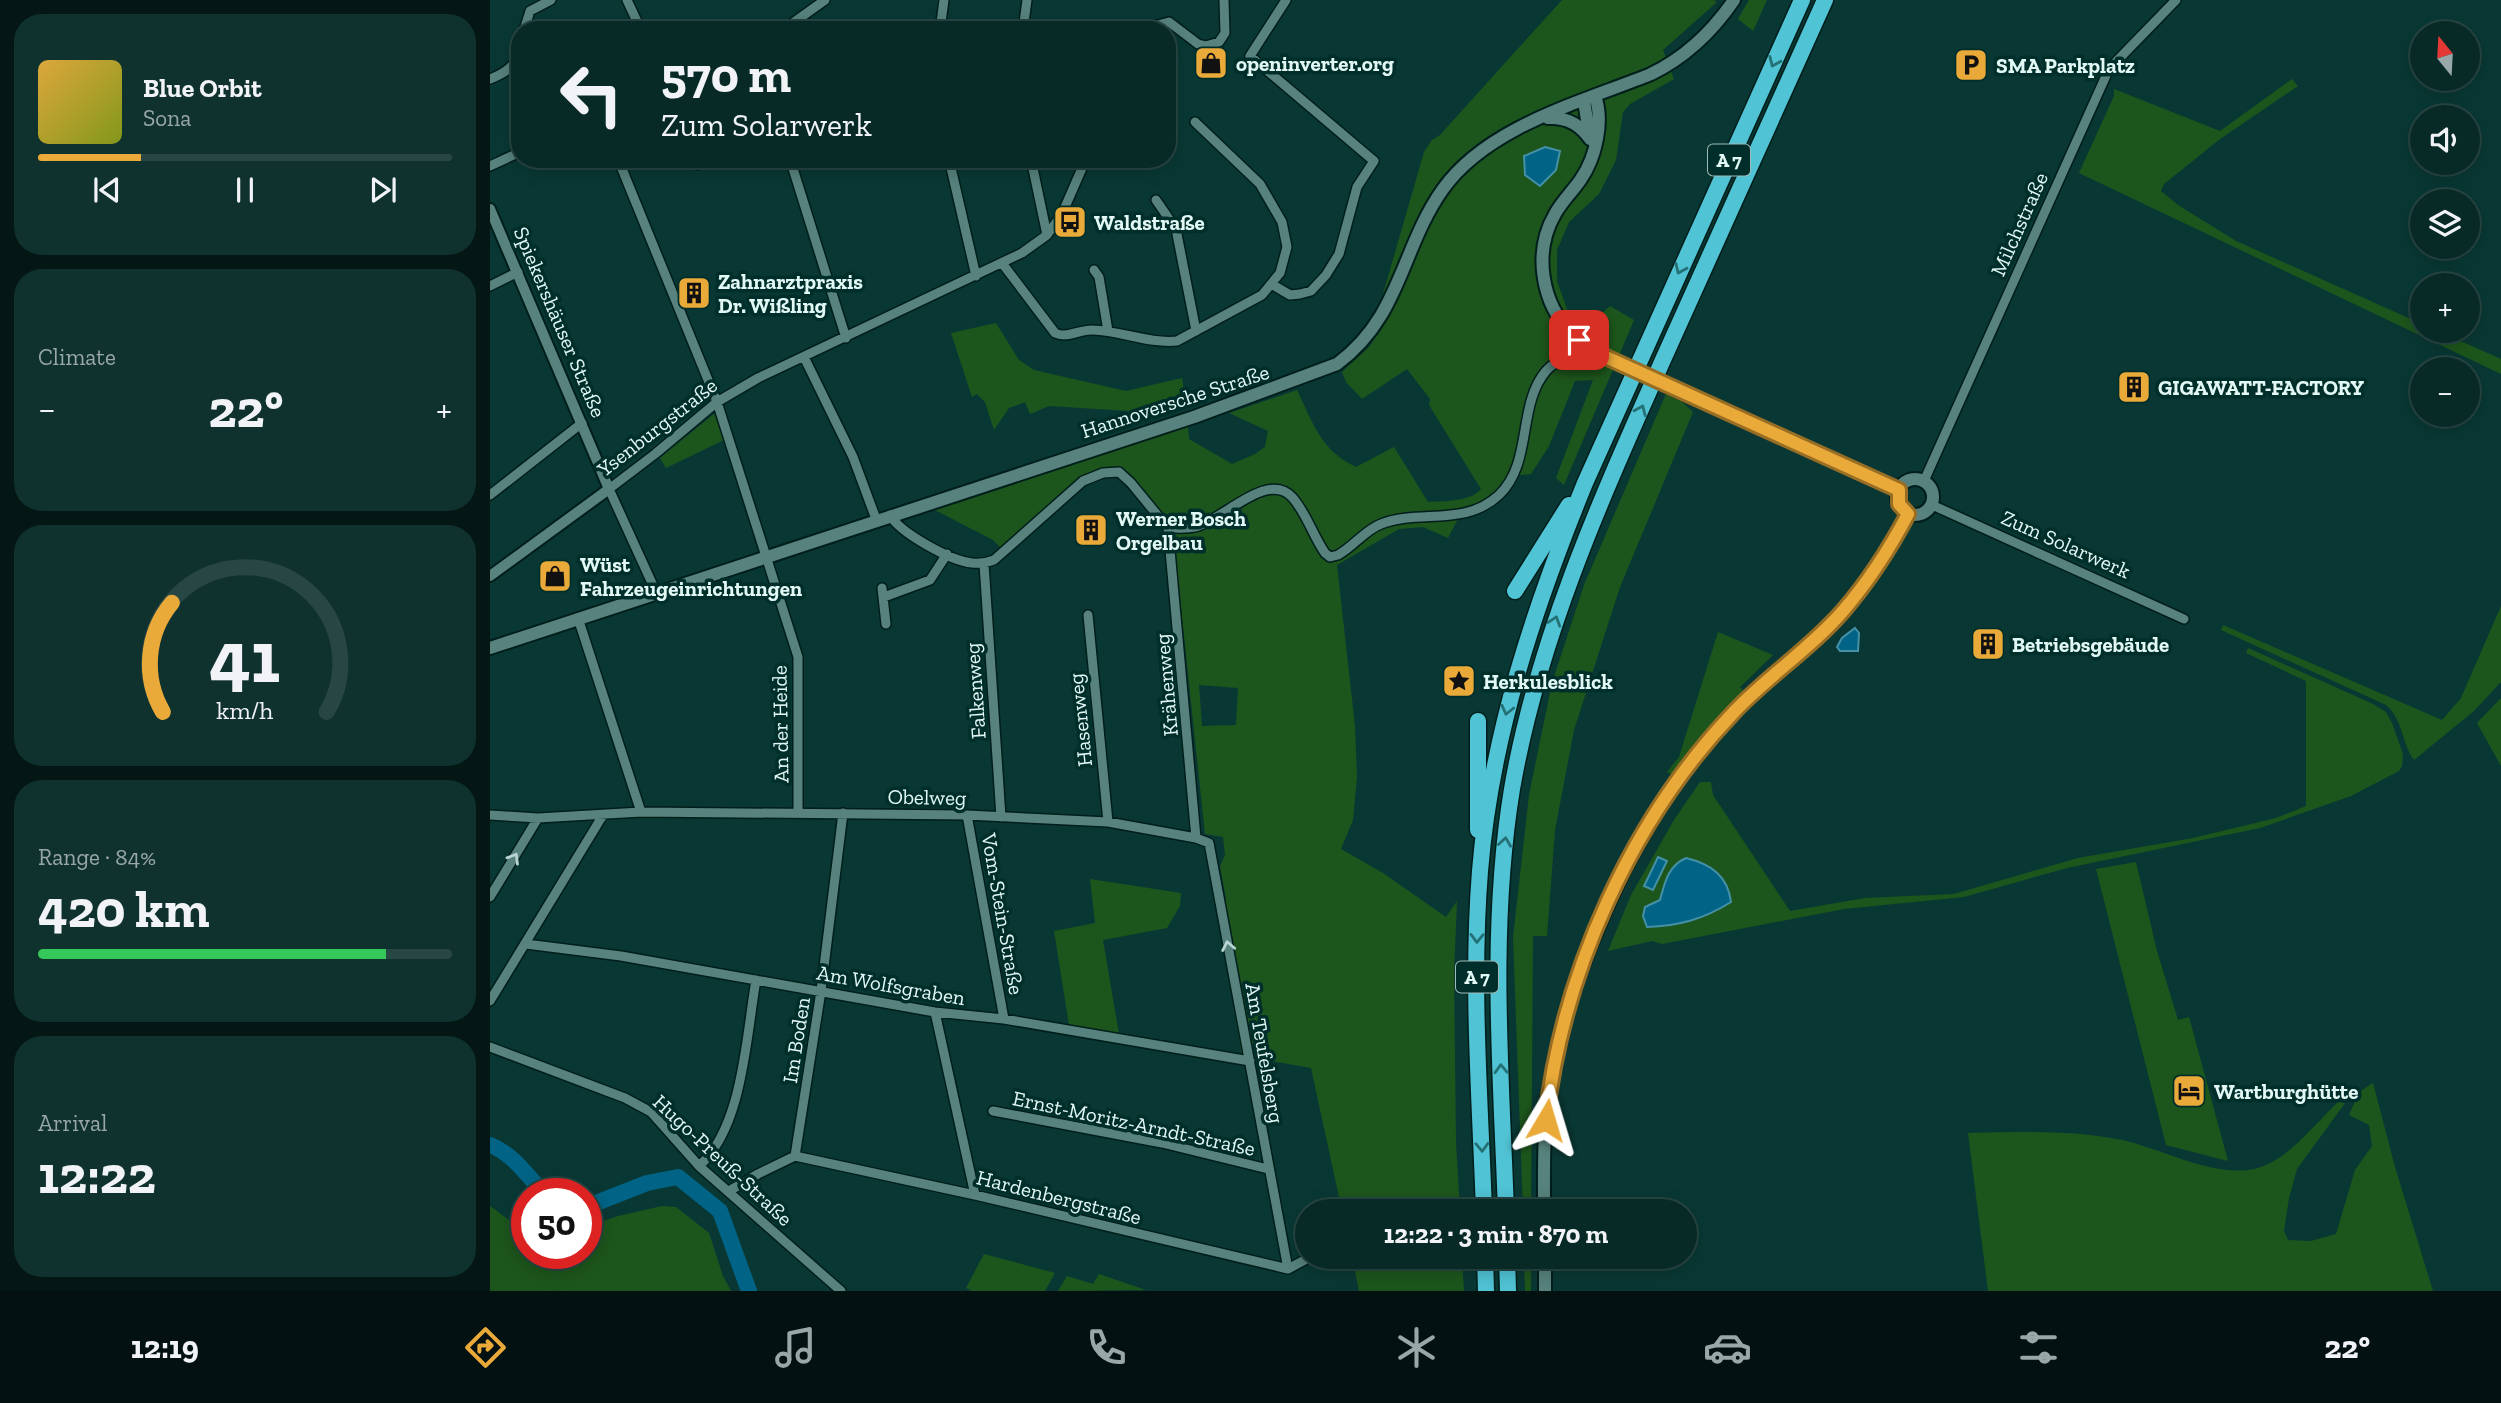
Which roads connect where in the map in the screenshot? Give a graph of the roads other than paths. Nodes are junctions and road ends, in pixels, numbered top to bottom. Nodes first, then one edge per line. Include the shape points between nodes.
1 (551, 0) edge
2 (627, 0) edge
3 (825, 0) edge
4 (944, 0) edge
5 (1027, 0) edge
6 (1224, 0) edge
7 (1286, 0) edge
8 (1734, 0) edge
9 (1802, 0) edge
10 (1825, 0) edge
11 (2176, 0) edge
12 (527, 21) edge
13 (637, 21) edge
14 (796, 21) edge
15 (941, 21) edge
16 (1024, 21) edge
17 (1176, 27) edge
18 (511, 67) edge
19 (490, 79) edge
20 (1589, 98) junction
21 (1538, 120) junction
22 (1195, 122) dead end
23 (1592, 144) junction
24 (511, 156) edge
25 (490, 166) edge
26 (622, 168) edge
27 (793, 168) edge
28 (951, 168) edge
29 (1033, 168) edge
30 (1082, 168) edge
31 (1156, 200) dead end
32 (490, 209) edge
33 (1047, 235) junction
34 (1002, 263) junction
35 (1094, 270) dead end
36 (518, 272) junction
37 (976, 276) junction
38 (1273, 285) junction
39 (490, 286) edge
40 (1108, 331) junction
41 (1196, 331) junction
42 (846, 338) junction
43 (1587, 346) junction
44 (804, 357) junction
45 (717, 402) junction
46 (582, 423) junction
47 (1924, 481) junction
48 (1585, 483) junction
49 (609, 489) junction
50 (1899, 490) junction
51 (490, 495) edge
52 (1932, 505) junction
53 (1908, 514) junction
54 (890, 515) junction
55 (876, 519) junction
56 (1168, 528) junction
57 (947, 554) junction
58 (764, 556) junction
59 (984, 564) junction
60 (490, 576) edge
61 (1515, 591) dead end
62 (656, 593) junction
63 (1088, 615) dead end
64 (578, 618) junction
65 (2184, 619) dead end
66 (886, 624) dead end
67 (490, 648) edge
68 (1478, 721) dead end
69 (641, 812) junction
70 (798, 813) junction
71 (844, 813) junction
72 (603, 814) junction
73 (490, 815) edge
74 (967, 815) junction
75 (1000, 817) junction
76 (538, 818) junction
77 (1108, 822) junction
78 (1196, 838) junction
79 (1209, 843) joint
80 (1480, 870) junction
81 (490, 897) edge
82 (526, 944) junction
83 (756, 980) junction
84 (821, 991) junction
85 (490, 1001) edge
86 (935, 1012) junction
87 (1004, 1020) junction
88 (490, 1048) edge
89 (1250, 1061) junction
90 (993, 1111) dead end
91 (795, 1156) junction
92 (699, 1166) junction
93 (1268, 1169) junction
94 (729, 1191) junction
95 (975, 1195) junction
96 (1484, 1199) edge
97 (1506, 1199) edge
98 (1544, 1199) edge
99 (1295, 1265) edge
100 (1288, 1269) junction
101 (1485, 1269) edge
102 (1507, 1269) edge
103 (1545, 1269) edge
104 (841, 1291) edge
105 (1486, 1291) edge
106 (1508, 1291) edge
107 (1545, 1291) edge

1 - 12 street via 530,11
2 - 13 street
3 - 14 street
4 - 15 street
5 - 16 street
6 - 17 street via 1225,33 1219,42 1198,44
7 - 38 street via 1250,56 1374,161 1357,187 1339,254 1326,275 1311,291 1300,294 1290,295
8 - 20 main road, Hannoversche Straße via 1682,57
9 -> 48 highway, A 7
97 -> 10 highway, A 7 via 1498,930 1512,790 1528,712 1559,609 1605,491
11 - 47 street, Milchstraße via 2109,69
18 - 19 street
20 - 21 main road, Hannoversche Straße
20 - 23 main road via 1599,122
21 - 23 main road via 1570,121
21 - 54 main road, Hannoversche Straße via 1484,149 1450,180 1435,202 1378,324 1337,365
22 - 38 street via 1260,184 1279,215 1287,247
23 - 43 main road via 1584,174 1554,215 1542,260 1554,309
24 - 25 street
26 - 45 street, An der Heide
27 - 42 street
28 - 37 street
29 - 33 street
30 - 33 street via 1062,214
31 - 41 street via 1176,229
32 - 36 street, Spiekershäuser Straße
33 - 34 street, Ysenburgstraße
34 - 37 street, Ysenburgstraße
34 - 40 street via 1061,336
35 - 40 street
36 - 39 street
36 - 46 street, Spiekershäuser Straße
37 - 42 street, Ysenburgstraße
38 - 41 street
40 - 41 street via 1164,342 1178,341
42 - 44 street, Ysenburgstraße
43 - 50 main road, bridge
43 - 56 street via 1554,364 1537,383 1510,480 1499,495 1471,511 1378,524 1345,551 1330,556 1292,497 1275,489 1258,492 1196,527
44 - 45 street, Ysenburgstraße
44 - 55 street via 853,457
45 - 49 street, Ysenburgstraße
45 - 58 street, An der Heide
46 - 49 street, Spiekershäuser Straße
46 - 51 street
47 - 50 main road via 1909,481
47 - 52 main road via 1933,493
48 - 61 highway
48 -> 80 highway, A 7 via 1510,696 1491,784
49 - 60 street, Ysenburgstraße
49 - 62 street
50 - 53 main road via 1899,504
52 - 53 main road via 1922,514
52 - 65 street, Zum Solarwerk
53 - 98 main road via 1842,612 1714,734 1675,783 1634,850 1587,955 1562,1028 1546,1120
54 - 55 main road, Hannoversche Straße
54 - 57 street via 901,529
55 - 58 main road, Hannoversche Straße
56 - 59 street via 1119,472 1103,473 1083,481
56 - 78 street, Krähenweg
57 - 59 street
57 - 66 street via 930,580 883,593
58 - 62 main road, Hannoversche Straße
58 - 70 street, An der Heide via 798,657
59 - 75 street, Falkenweg
62 - 64 main road, Hannoversche Straße
63 - 77 street, Hasenweg
64 - 67 main road, Hannoversche Straße
64 - 69 street
68 - 80 highway
69 - 70 street, Obelweg
69 - 72 street, Obelweg
70 - 71 street, Obelweg
71 - 74 street, Obelweg
71 - 84 street, Im Boden
72 - 76 street, Obelweg
72 - 82 street
73 - 76 street, Obelweg
74 - 75 street, Obelweg
74 - 87 street, Vom-Stein-Straße
75 - 77 street, Obelweg
81 -> 76 street
77 - 78 street, Obelweg
78 - 79 street, Obelweg
89 -> 79 street, Am Teufelsberg
80 -> 96 highway, A 7 via 1477,995
82 - 83 street, Am Wolfsgraben
82 - 85 street
83 - 84 street, Am Wolfsgraben
83 - 92 street via 736,1100 722,1139
84 - 86 street, Am Wolfsgraben
84 - 91 street, Im Boden
86 - 87 street, Am Wolfsgraben
86 - 95 street
87 - 89 street, Am Wolfsgraben
88 - 92 street, Hugo-Preuß-Straße via 651,1112
89 - 93 street, Am Teufelsberg
90 - 93 street, Ernst-Moritz-Arndt-Straße via 1162,1143
91 - 94 street
91 - 95 street, Hardenbergstraße
92 - 94 street, Hugo-Preuß-Straße
93 - 100 street, Am Teufelsberg
94 - 104 street, Hugo-Preuß-Straße
95 - 100 street, Hardenbergstraße
99 - 100 street
101 - 105 highway
102 - 106 highway
103 - 107 main road

